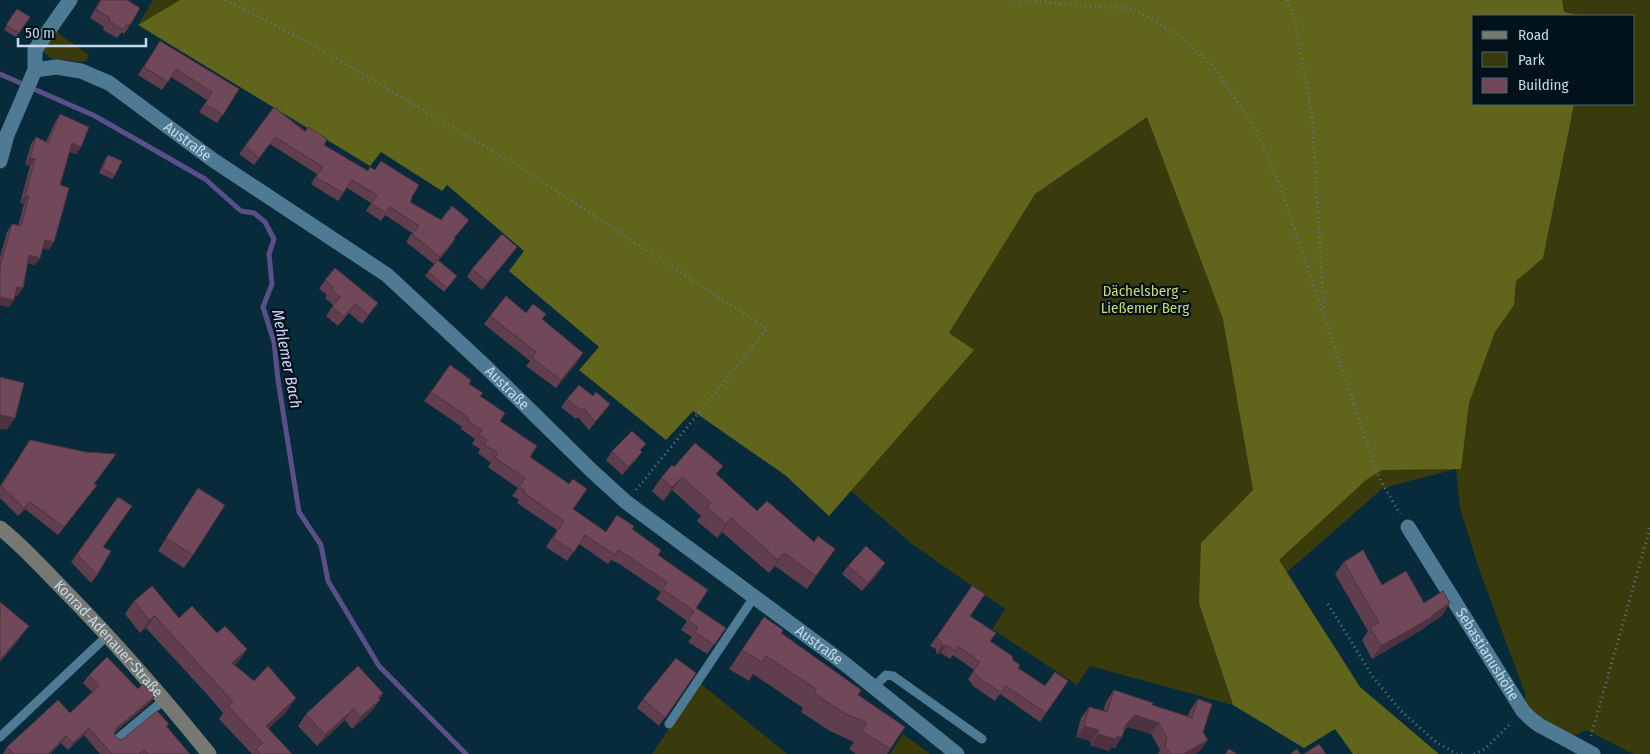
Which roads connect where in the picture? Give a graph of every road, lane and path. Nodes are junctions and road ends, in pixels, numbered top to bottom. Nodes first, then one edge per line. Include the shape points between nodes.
1 (70, 0) edge
2 (226, 0) edge
3 (1014, 0) edge
4 (1287, 0) edge
5 (33, 74) junction
6 (0, 161) edge
7 (1324, 315) junction
8 (626, 502) junction
9 (1408, 527) joint
10 (0, 528) edge
11 (1650, 528) edge
12 (754, 597) junction
13 (1328, 604) dead end
14 (108, 635) junction
15 (874, 687) junction
16 (165, 699) junction
17 (1524, 711) junction
18 (670, 724) dead end
19 (0, 737) edge
20 (982, 739) dead end
21 (115, 741) edge
22 (1590, 752) edge
23 (210, 754) edge
24 (957, 754) edge
25 (1464, 754) edge
26 (1474, 754) edge

1 - 5 street via 34,50
2 - 8 path via 315,46 520,167 767,329
3 - 7 path via 1134,8 1180,36 1213,66 1254,127 1279,182
4 - 7 path via 1296,25 1312,115
5 - 6 street via 7,135
5 - 8 street, Austraße via 56,67 81,71 109,83 213,160 387,276
7 - 9 path via 1379,478
8 - 12 street, Austraße
9 - 17 street, Sebastianushöhe
10 - 14 main road, Konrad-Adenauer-Straße
11 - 22 path
12 - 15 street, Austraße
12 - 18 lane
13 - 25 path via 1373,677 1401,710 1436,742 1457,754
14 - 16 main road, Konrad-Adenauer-Straße
14 - 19 lane
15 - 20 lane via 886,675 893,676
15 - 24 street, Austraße
16 - 21 lane
16 - 23 main road, Konrad-Adenauer-Straße
17 - 22 street, Sebastianushöhe via 1539,725
17 - 26 path via 1486,748

